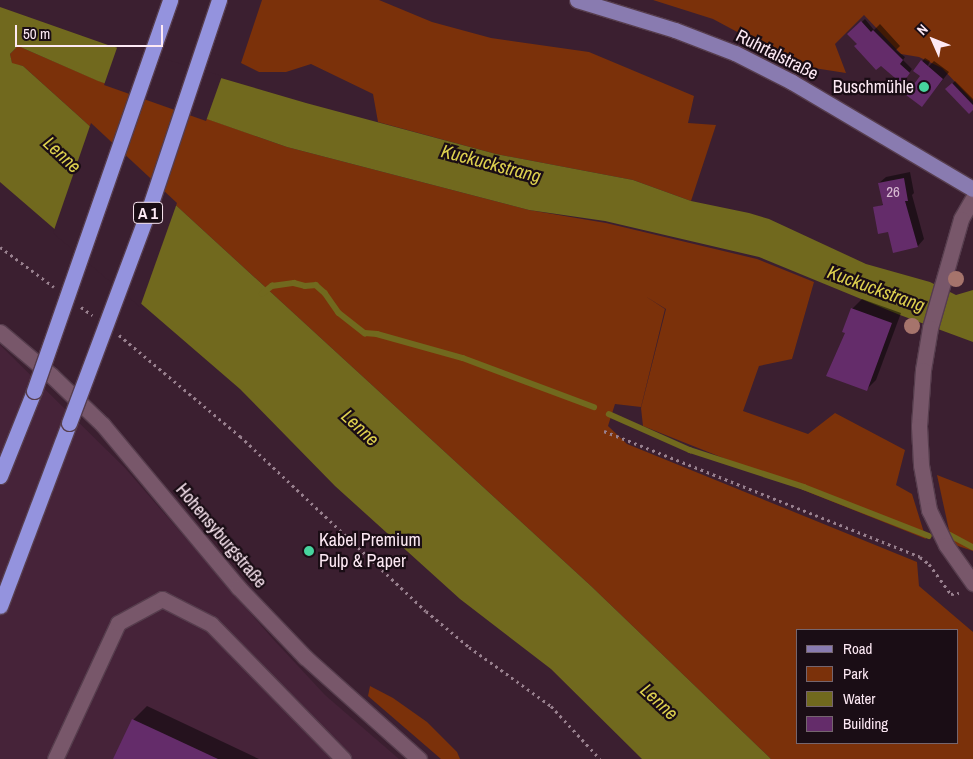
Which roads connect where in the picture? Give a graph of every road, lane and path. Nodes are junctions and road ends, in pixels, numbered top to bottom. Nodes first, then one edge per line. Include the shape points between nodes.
1 (170, 0) edge
2 (219, 0) edge
3 (577, 0) edge
4 (973, 189) edge
5 (973, 198) edge
6 (0, 247) edge
7 (58, 290) dead end
8 (74, 302) dead end
9 (97, 319) dead end
10 (112, 330) dead end
11 (0, 332) edge
12 (604, 431) dead end
13 (0, 476) edge
14 (969, 586) edge
15 (0, 606) edge
16 (55, 759) edge
17 (343, 759) edge
18 (419, 759) edge
19 (600, 759) edge

1 - 13 highway, bridge via 34,391
2 - 15 highway, A 1, bridge via 148,212
3 - 4 main road, Ruhrtalstraße via 675,30 735,53 851,115
5 - 14 street via 961,219 930,328 920,406 921,465 929,510
6 - 7 path
8 - 9 path
10 - 19 path via 240,436 426,611 469,647 551,706
11 - 18 street, Hohensyburgstraße via 51,374 103,425 238,587 305,657
12 - 14 path via 920,557 951,594
16 - 17 street via 118,623 162,599 212,624

